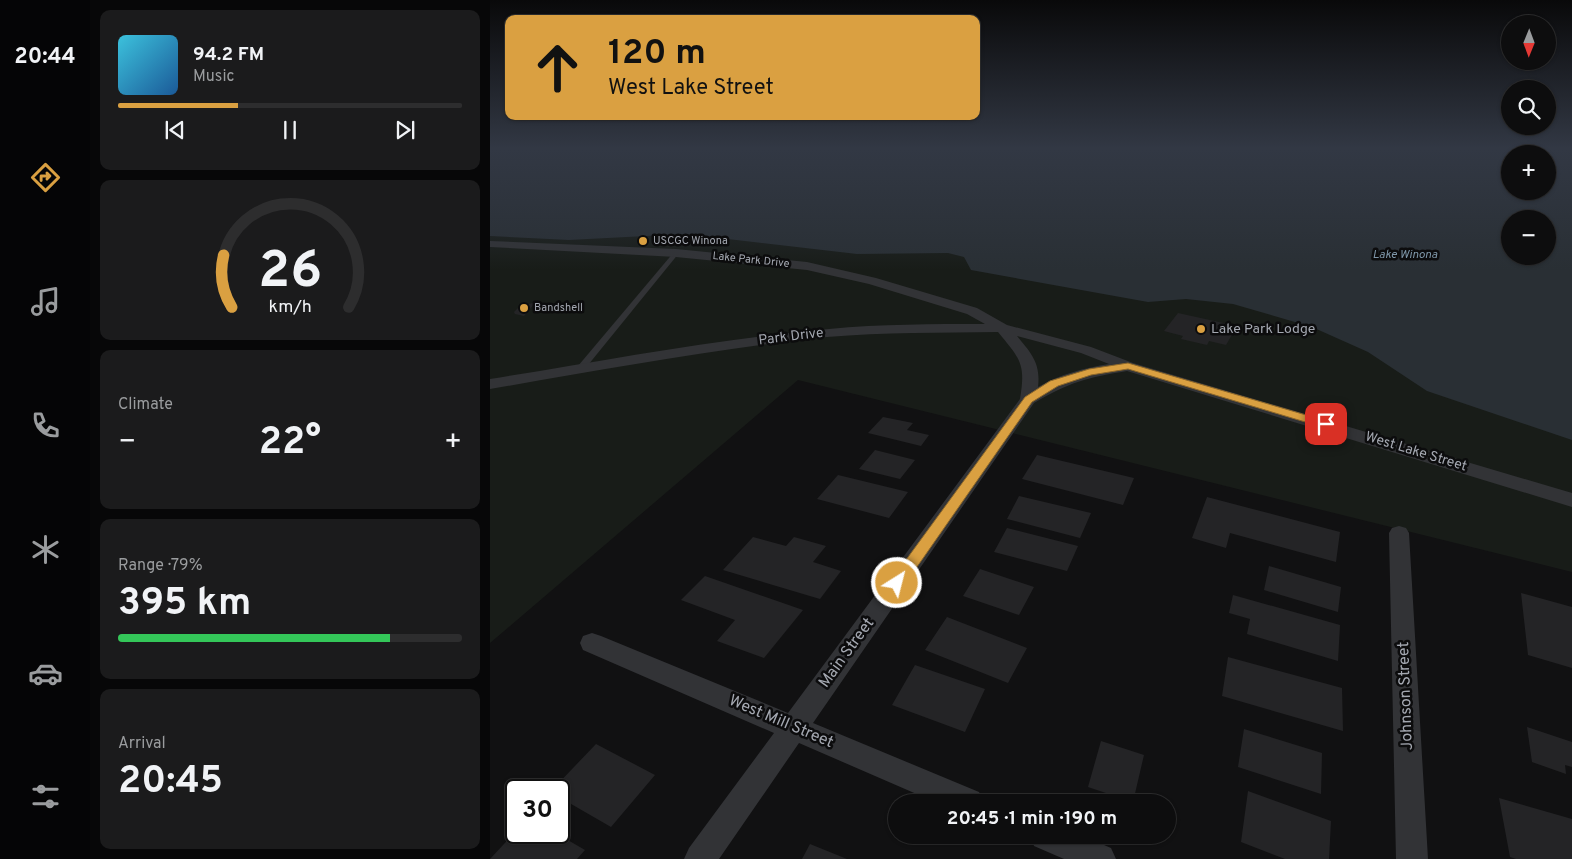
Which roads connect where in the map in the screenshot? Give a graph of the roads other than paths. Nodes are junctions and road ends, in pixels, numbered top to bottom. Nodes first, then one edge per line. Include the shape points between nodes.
1 (490, 244) edge
2 (676, 253) junction
3 (1002, 328) junction
4 (1128, 366) junction
5 (582, 368) junction
6 (490, 384) edge
7 (1028, 399) junction
8 (1572, 500) edge
9 (1399, 533) dead end
10 (592, 643) dead end
11 (794, 727) junction
12 (950, 794) edge
13 (1066, 844) edge
14 (700, 859) edge
15 (1100, 859) edge
16 (1412, 859) edge

1 - 2 street, Lake Park Drive
2 - 3 street, Lake Park Drive via 807,266 872,281 972,311
2 - 5 lane
3 - 4 street, West Lake Street via 1086,350
3 - 5 street, Park Drive via 829,332
3 - 7 street via 1028,359 1031,379
4 - 7 street, Main Street via 1089,372 1054,384
4 - 8 street, West Lake Street
5 - 6 street, Park Drive
7 - 11 street, Main Street
9 - 16 street, Johnson Street
10 - 11 street, West Mill Street
11 - 12 street, West Mill Street
11 - 14 street, Main Street
13 - 15 street

